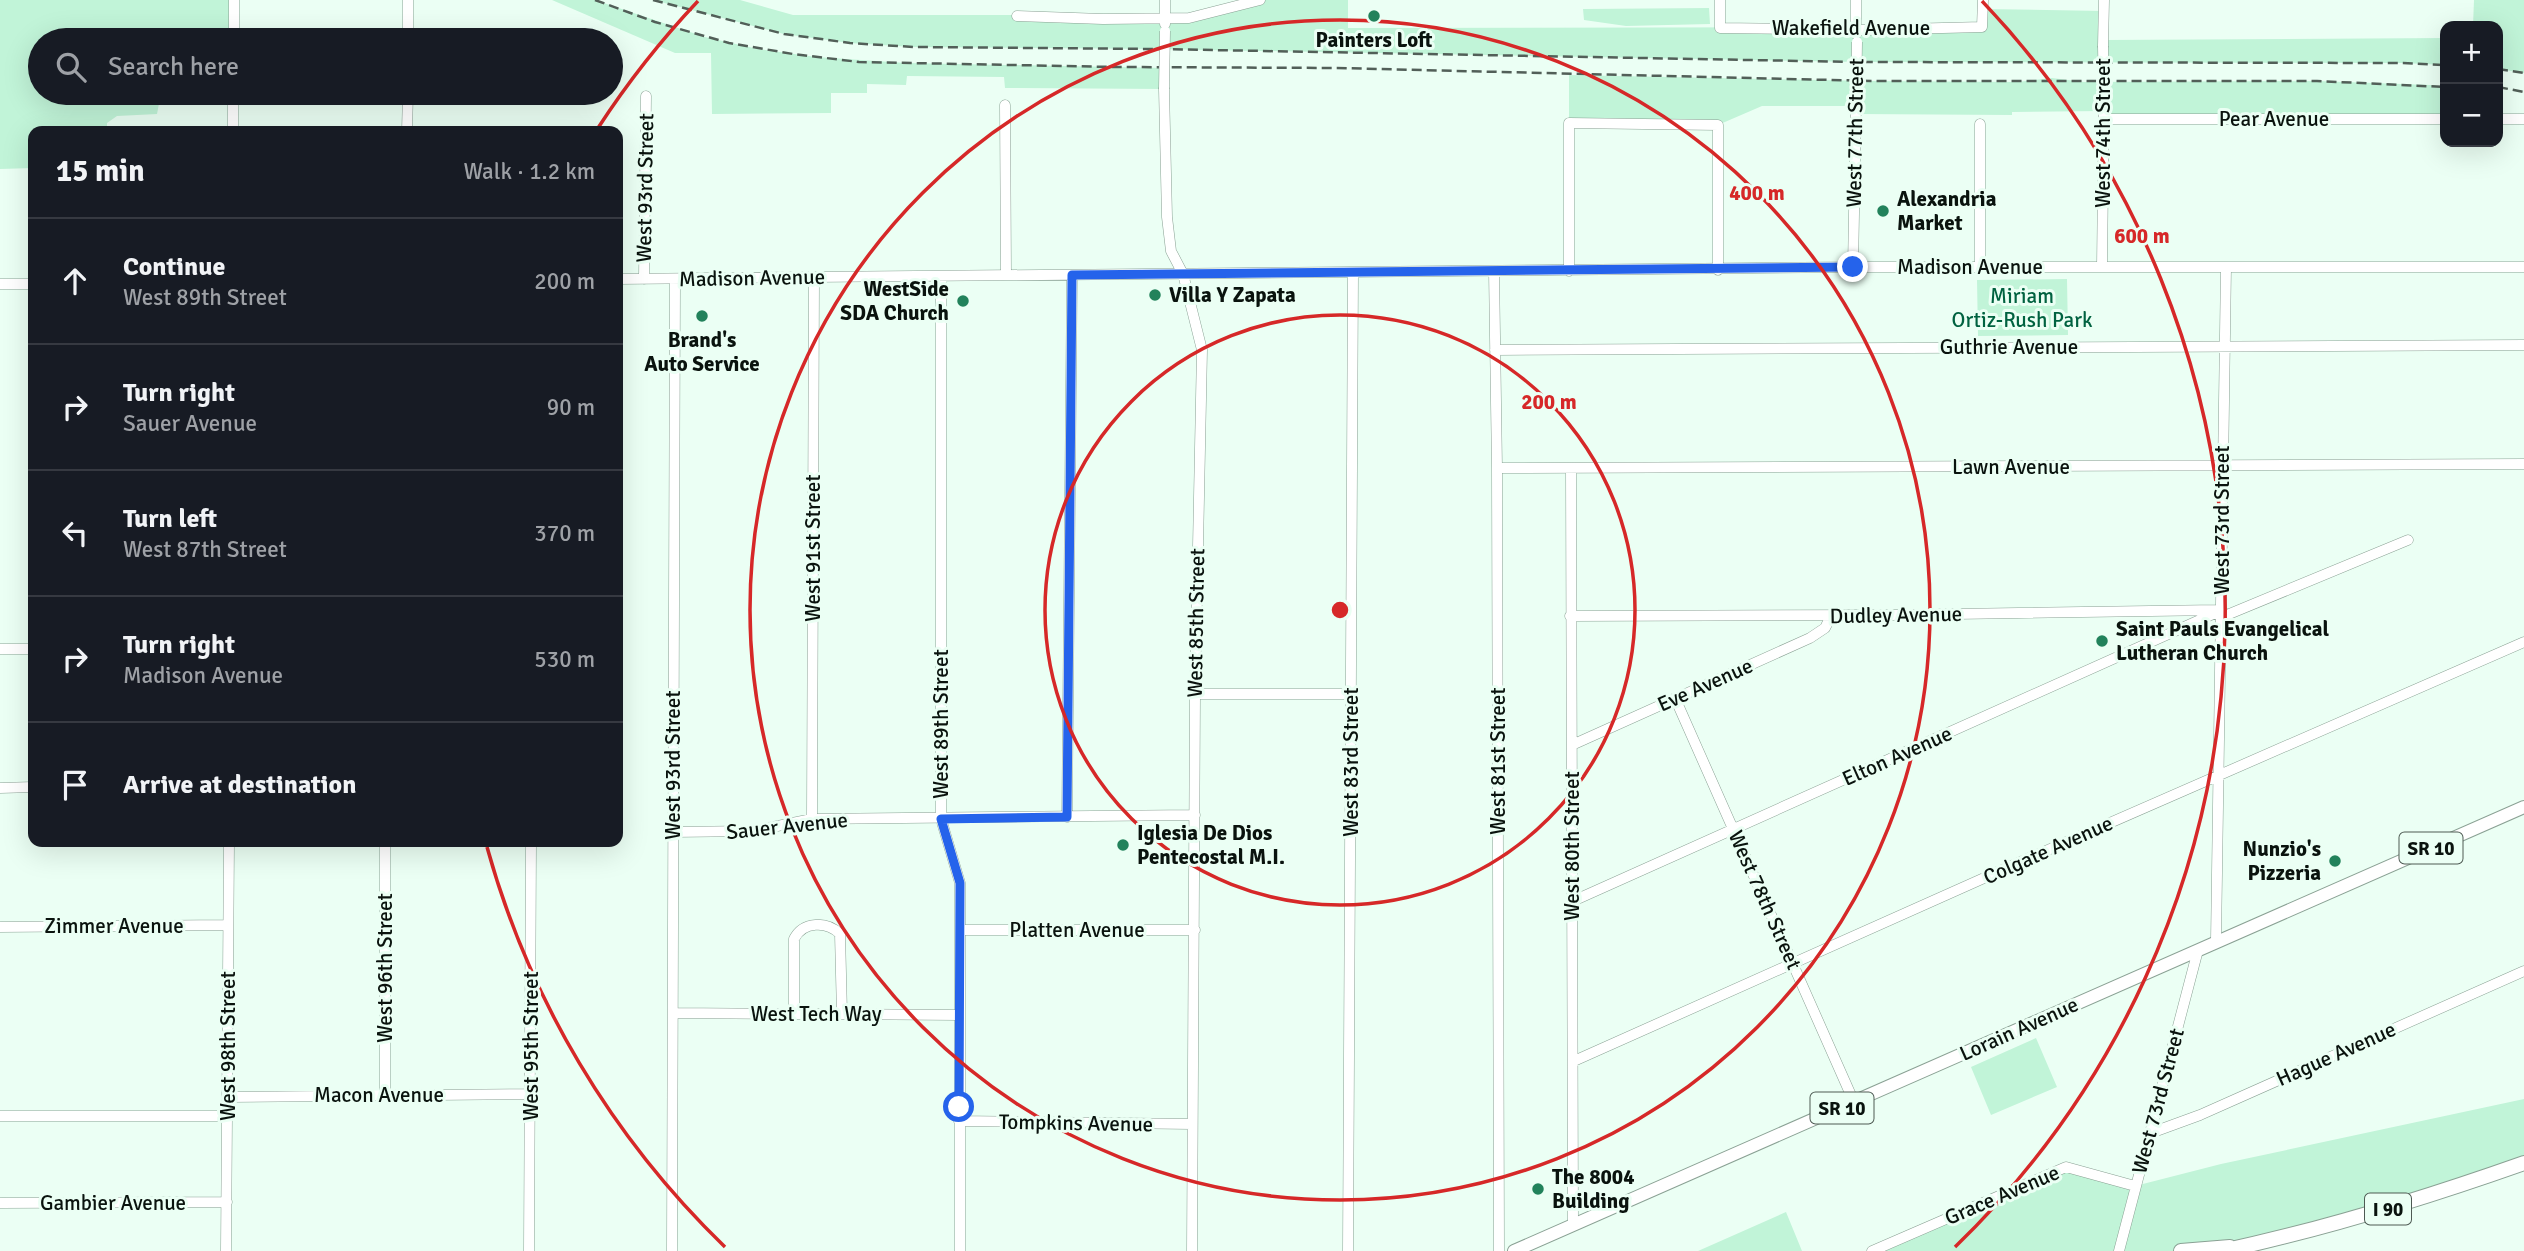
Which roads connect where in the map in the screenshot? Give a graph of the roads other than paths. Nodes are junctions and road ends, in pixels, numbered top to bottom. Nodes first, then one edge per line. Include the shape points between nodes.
1 (234, 0) edge
2 (408, 0) edge
3 (1166, 0) edge
4 (1260, 0) edge
5 (1720, 0) edge
6 (1856, 0) edge
7 (1983, 0) edge
8 (2104, 0) edge
9 (1017, 16) dead end
10 (1166, 19) junction
11 (234, 28) edge
12 (408, 28) edge
13 (1856, 30) junction
14 (646, 96) dead end
15 (233, 105) edge
16 (408, 105) edge
17 (1005, 105) dead end
18 (2104, 119) junction
19 (2440, 119) edge
20 (2503, 119) edge
21 (2524, 119) edge
22 (1980, 124) dead end
23 (233, 126) edge
24 (407, 126) edge
25 (1853, 267) junction
26 (1980, 267) junction
27 (2102, 267) junction
28 (2225, 267) junction
29 (2524, 267) edge
30 (1718, 270) junction
31 (1494, 271) junction
32 (1569, 271) junction
33 (1353, 273) junction
34 (1183, 274) junction
35 (1006, 275) junction
36 (1072, 275) junction
37 (814, 277) junction
38 (941, 277) junction
39 (623, 279) edge
40 (644, 279) junction
41 (675, 279) junction
42 (0, 284) edge
43 (28, 284) edge
44 (2223, 345) junction
45 (2524, 345) edge
46 (1495, 351) junction
47 (2524, 464) edge
48 (2222, 467) junction
49 (1497, 468) junction
50 (1571, 468) junction
51 (2408, 540) dead end
52 (2222, 613) junction
53 (1570, 616) junction
54 (1831, 616) junction
55 (2524, 642) edge
56 (0, 649) edge
57 (28, 649) edge
58 (1195, 694) junction
59 (1351, 694) junction
60 (1675, 698) junction
61 (1572, 745) junction
62 (2220, 775) junction
63 (28, 787) edge
64 (0, 788) edge
65 (2524, 807) edge
66 (1195, 815) junction
67 (1067, 817) junction
68 (812, 819) junction
69 (941, 819) junction
70 (1734, 829) junction
71 (672, 832) junction
72 (229, 847) edge
73 (385, 847) edge
74 (531, 847) edge
75 (1573, 901) junction
76 (228, 925) junction
77 (0, 927) edge
78 (960, 930) junction
79 (1195, 930) junction
80 (2216, 942) junction
81 (2198, 950) junction
82 (1793, 963) junction
83 (2524, 971) edge
84 (673, 1013) junction
85 (794, 1014) junction
86 (842, 1014) junction
87 (960, 1015) junction
88 (1573, 1061) junction
89 (530, 1094) junction
90 (385, 1095) junction
91 (228, 1097) junction
92 (1854, 1102) junction
93 (0, 1116) edge
94 (228, 1116) junction
95 (959, 1121) junction
96 (1192, 1124) junction
97 (2148, 1135) junction
98 (2524, 1163) edge
99 (2135, 1186) junction
100 (227, 1202) junction
101 (0, 1203) edge
102 (1573, 1224) junction
103 (2249, 1245) junction
104 (226, 1251) edge
105 (530, 1251) edge
106 (672, 1251) edge
107 (960, 1251) edge
108 (1192, 1251) edge
109 (1348, 1251) edge
110 (1499, 1251) edge
111 (1514, 1251) edge
112 (1872, 1251) edge
113 (2119, 1251) edge
114 (2181, 1251) edge
115 (2222, 1251) edge

1 - 11 street
2 - 12 street
3 - 10 street, West 85th Street
4 - 10 street via 1189,18
5 - 13 street, Wakefield Avenue via 1720,28
6 - 13 street, West 77th Street
7 - 13 street, Wakefield Avenue via 1982,27
8 - 18 street, West 74th Street, bridge
9 - 10 street
10 - 34 street, West 85th Street, bridge via 1167,217 1171,251
13 - 25 street, West 77th Street, bridge
14 - 40 street, West 93rd Street
15 - 23 street
16 - 24 street
17 - 35 street
18 - 19 street, Pear Avenue
18 - 27 street, West 74th Street
20 - 21 street
22 - 26 street
25 - 26 street, Madison Avenue
25 - 30 street, Madison Avenue
26 - 27 street, Madison Avenue
27 - 28 street, Madison Avenue
28 - 29 street, Madison Avenue
28 - 44 street, West 73rd Street
30 - 32 street, Madison Avenue
30 - 32 street via 1718,125 1569,123
31 - 32 street, Madison Avenue
31 - 33 street, Madison Avenue
31 - 46 street, West 81st Street
33 - 34 street, Madison Avenue
33 - 59 street, West 83rd Street
34 - 36 street, Madison Avenue
34 - 58 street, West 85th Street via 1202,350
35 - 36 street, Madison Avenue
35 - 38 street, Madison Avenue
36 - 67 street
37 - 38 street, Madison Avenue
37 - 41 street, Madison Avenue
37 - 68 street, West 91st Street
38 - 69 street, West 89th Street
39 - 40 street, Madison Avenue
40 - 41 street, Madison Avenue
41 - 71 street, West 93rd Street
42 - 43 street
44 - 45 street, Guthrie Avenue
44 - 46 street, Guthrie Avenue
44 - 48 street, West 73rd Street
46 - 49 street, West 81st Street
47 - 48 street, Lawn Avenue
48 - 50 street, Lawn Avenue
48 - 52 street, West 73rd Street
49 - 50 street, Lawn Avenue
49 - 110 street, West 81st Street
50 - 53 street, West 80th Street
51 - 52 street, Elton Avenue
52 - 54 street, Dudley Avenue
52 - 62 street, West 73rd Street
52 - 70 street, Elton Avenue
53 - 54 street, Dudley Avenue
53 - 61 street, West 80th Street
54 - 60 street, Eve Avenue via 1825,628 1810,638
55 - 62 street, Colgate Avenue
56 - 57 street
58 - 59 street
58 - 66 street, West 85th Street
59 - 109 street, West 83rd Street
60 - 61 street, Eve Avenue
60 - 70 street, West 78th Street
61 - 75 street, West 80th Street
62 - 80 street, West 73rd Street
62 - 82 street, Colgate Avenue
63 - 64 street
65 - 80 main road, Lorain Avenue / SR 10
66 - 67 street, Sauer Avenue
66 - 79 street, West 85th Street
67 - 69 street, Sauer Avenue
68 - 69 street, Sauer Avenue
68 - 71 street, Sauer Avenue via 752,831
69 - 78 street, West 89th Street via 960,883
70 - 75 street, Elton Avenue
70 - 82 street, West 78th Street
71 - 84 street, West 93rd Street
72 - 76 street, West 98th Street
73 - 90 street, West 96th Street
74 - 89 street, West 95th Street
75 - 88 street, West 80th Street
76 - 77 street, Zimmer Avenue
76 - 91 street, West 98th Street
78 - 79 street, Platten Avenue
78 - 87 street, West 89th Street
79 - 96 street, West 85th Street
80 - 81 main road, Lorain Avenue / SR 10
81 - 92 main road, Lorain Avenue / SR 10
81 - 97 street, West 73rd Street
82 - 88 street, Colgate Avenue
82 - 92 street, West 78th Street
83 - 97 street, Hague Avenue
84 - 85 street, West Tech Way
84 - 106 street, West 93rd Street
85 - 86 street, West Tech Way
85 - 86 street via 794,939 806,927 829,925 840,934
86 - 87 street, West Tech Way
87 - 95 street, West 89th Street
88 - 102 street, West 80th Street
89 - 90 street, Macon Avenue
89 - 105 street, West 95th Street
90 - 91 street, Macon Avenue
91 - 94 street, West 98th Street
92 - 102 main road, Lorain Avenue / SR 10
93 - 94 street
94 - 100 street, West 98th Street
95 - 96 street, Tompkins Avenue
95 - 107 street, West 89th Street
96 - 108 street, West 85th Street
97 - 99 street, West 73rd Street
98 - 103 highway, I 90 via 2346,1221
99 - 112 street, Grace Avenue via 2066,1167
99 - 113 street, West 73rd Street
100 - 101 street, Gambier Avenue
100 - 104 street, West 98th Street
102 - 111 main road, Lorain Avenue / SR 10
103 - 114 highway
103 - 115 highway, I 90

